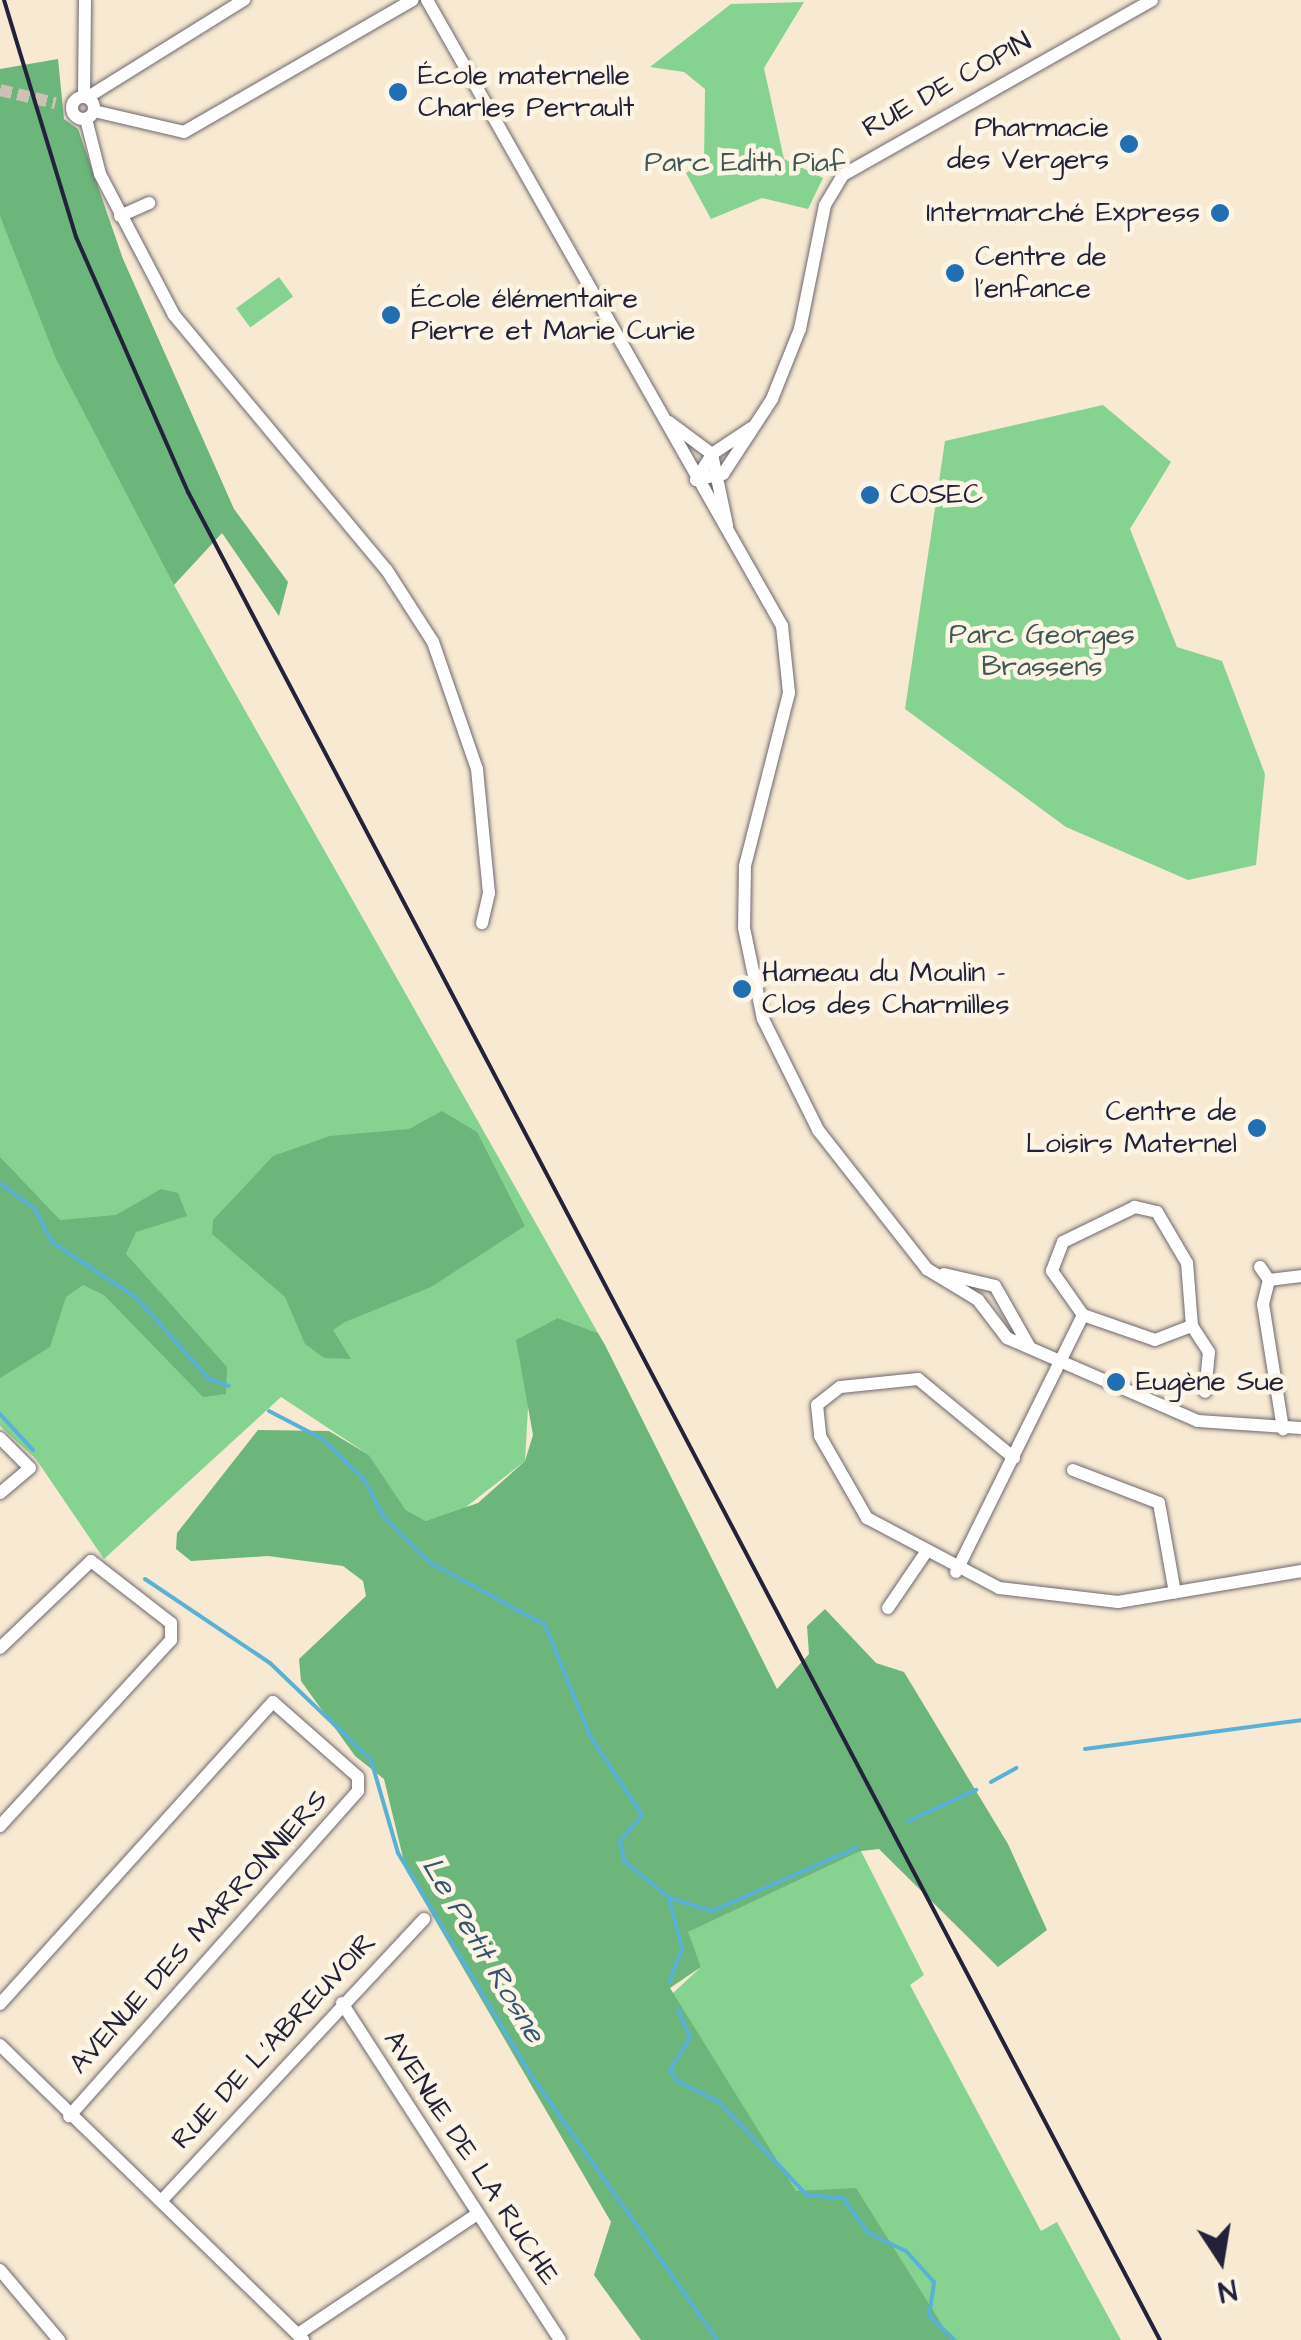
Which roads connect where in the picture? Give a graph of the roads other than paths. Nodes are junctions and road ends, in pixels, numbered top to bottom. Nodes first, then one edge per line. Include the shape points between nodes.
1 (84, 0) edge
2 (244, 0) edge
3 (413, 0) edge
4 (427, 0) edge
5 (1152, 0) edge
6 (86, 97) junction
7 (55, 103) tunnel mouth
8 (72, 107) junction
9 (90, 115) junction
10 (149, 203) dead end
11 (120, 216) junction
12 (662, 416) junction
13 (757, 423) junction
14 (712, 454) junction
15 (724, 474) junction
16 (696, 480) junction
17 (726, 525) junction
18 (482, 923) dead end
19 (1260, 1268) dead end
20 (927, 1269) junction
21 (1301, 1276) edge
22 (1269, 1280) junction
23 (1083, 1315) junction
24 (1192, 1326) junction
25 (1034, 1352) junction
26 (1060, 1365) junction
27 (1205, 1392) dead end
28 (1301, 1428) edge
29 (1284, 1429) junction
30 (0, 1438) edge
31 (1014, 1458) junction
32 (1074, 1470) dead end
33 (0, 1493) edge
34 (924, 1556) junction
35 (1301, 1571) edge
36 (956, 1572) junction
37 (1174, 1592) junction
38 (888, 1608) dead end
39 (0, 1648) edge
40 (0, 1826) edge
41 (424, 1920) dead end
42 (342, 2003) junction
43 (0, 2004) edge
44 (0, 2045) edge
45 (69, 2116) junction
46 (162, 2198) junction
47 (476, 2216) junction
48 (0, 2270) edge
49 (300, 2337) edge
50 (59, 2340) edge
51 (560, 2340) edge

1 - 6 street
2 - 6 street
3 - 9 street via 184,132
4 - 12 street
5 - 13 street, RUE DE COPIN via 843,175 825,205 788,364
6 - 8 street
6 - 9 street
7 - 8 street
8 - 9 street
9 - 11 street
10 - 11 street
11 - 18 street via 160,292 386,569 434,642 477,770 489,892
12 - 14 street
12 - 16 street
13 - 14 street
13 - 15 street, RUE DE COPIN
14 - 15 street
14 - 16 street
15 - 16 street
15 - 17 street
16 - 17 street
17 - 20 street via 778,614 790,657 746,866 753,986 818,1130
19 - 22 street
20 - 25 street via 971,1294 998,1332
20 - 25 street via 995,1286
21 - 22 street
22 - 29 street via 1263,1304
23 - 24 street via 1155,1340
23 - 24 street via 1056,1282 1057,1251 1086,1227 1146,1206 1178,1238 1193,1285
23 - 26 street
24 - 27 street via 1209,1352
25 - 26 street
26 - 29 street via 1198,1421
26 - 31 street
28 - 29 street
30 - 33 street via 30,1468
31 - 34 street via 918,1379 872,1379 824,1396 817,1426 846,1490 867,1518
31 - 36 street
32 - 37 street via 1159,1503
34 - 36 street
34 - 38 street
35 - 37 street
36 - 37 street via 1076,1602
39 - 40 street via 91,1561 172,1622 170,1640
41 - 42 street, RUE DE L'ABREUVOIR
42 - 46 street, RUE DE L'ABREUVOIR
42 - 47 street, AVENUE DE LA RUCHE
43 - 45 street, AVENUE DES MARRONNIERS via 281,1701 358,1777 358,1791
44 - 45 street
45 - 46 street
46 - 49 street
47 - 49 street
47 - 51 street, AVENUE DE LA RUCHE
48 - 50 street

